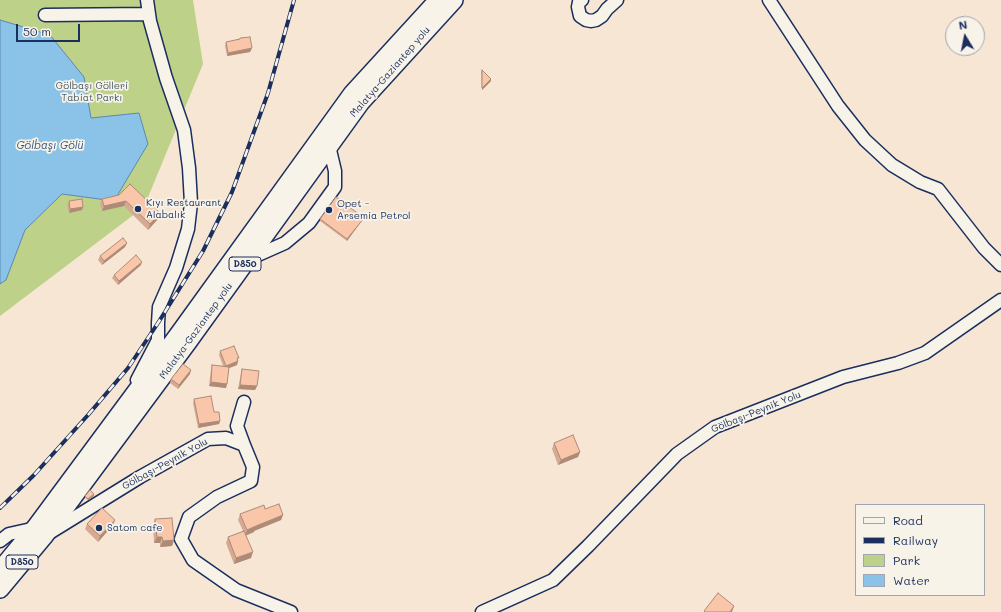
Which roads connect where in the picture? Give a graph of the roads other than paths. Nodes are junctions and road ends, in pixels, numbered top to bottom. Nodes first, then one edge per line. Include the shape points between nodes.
1 (147, 0) edge
2 (438, 0) edge
3 (454, 0) edge
4 (582, 0) edge
5 (617, 0) edge
6 (769, 0) edge
7 (149, 14) junction
8 (46, 15) dead end
9 (329, 146) junction
10 (248, 260) junction
11 (1001, 265) edge
12 (1001, 300) edge
13 (244, 402) dead end
14 (121, 412) junction
15 (244, 445) junction
16 (40, 532) junction
17 (0, 541) edge
18 (0, 570) edge
19 (0, 589) edge
20 (491, 609) edge
21 (291, 612) edge
22 (482, 612) edge

1 - 7 street
2 - 14 highway, Malatya-Gaziantep yolu / D850 via 352,94
3 - 9 highway, Malatya-Gaziantep yolu / D850 via 361,102
4 - 5 street via 578,6 580,16 591,21 602,16
6 - 11 street via 838,106 865,140 892,165 920,182 938,189 984,248
7 - 8 street
7 - 14 street via 166,78 184,130 191,203 188,229 176,268 159,307 158,340
9 - 10 highway, Malatya-Gaziantep yolu / D850
9 - 10 street via 335,171 335,187 309,223 285,244
10 - 16 highway, Malatya-Gaziantep yolu / D850 via 188,342
12 - 20 street, Gölbaşı-Peynik Yolu via 925,353 898,363 843,377 714,427 677,454 554,580
13 - 15 street via 237,426
14 - 16 highway, Malatya-Gaziantep yolu / D850
15 - 16 street, Gölbaşı-Peynik Yolu via 226,438 208,439
15 - 21 street via 252,467 251,480 217,497 189,517 181,539 193,560 236,590
16 - 17 street, Gölbaşı-Peynik Yolu via 9,534
16 - 18 highway, Malatya-Gaziantep yolu / D850
16 - 19 highway, Malatya-Gaziantep yolu / D850
20 - 22 street, Gölbaşı-Peynik Yolu

